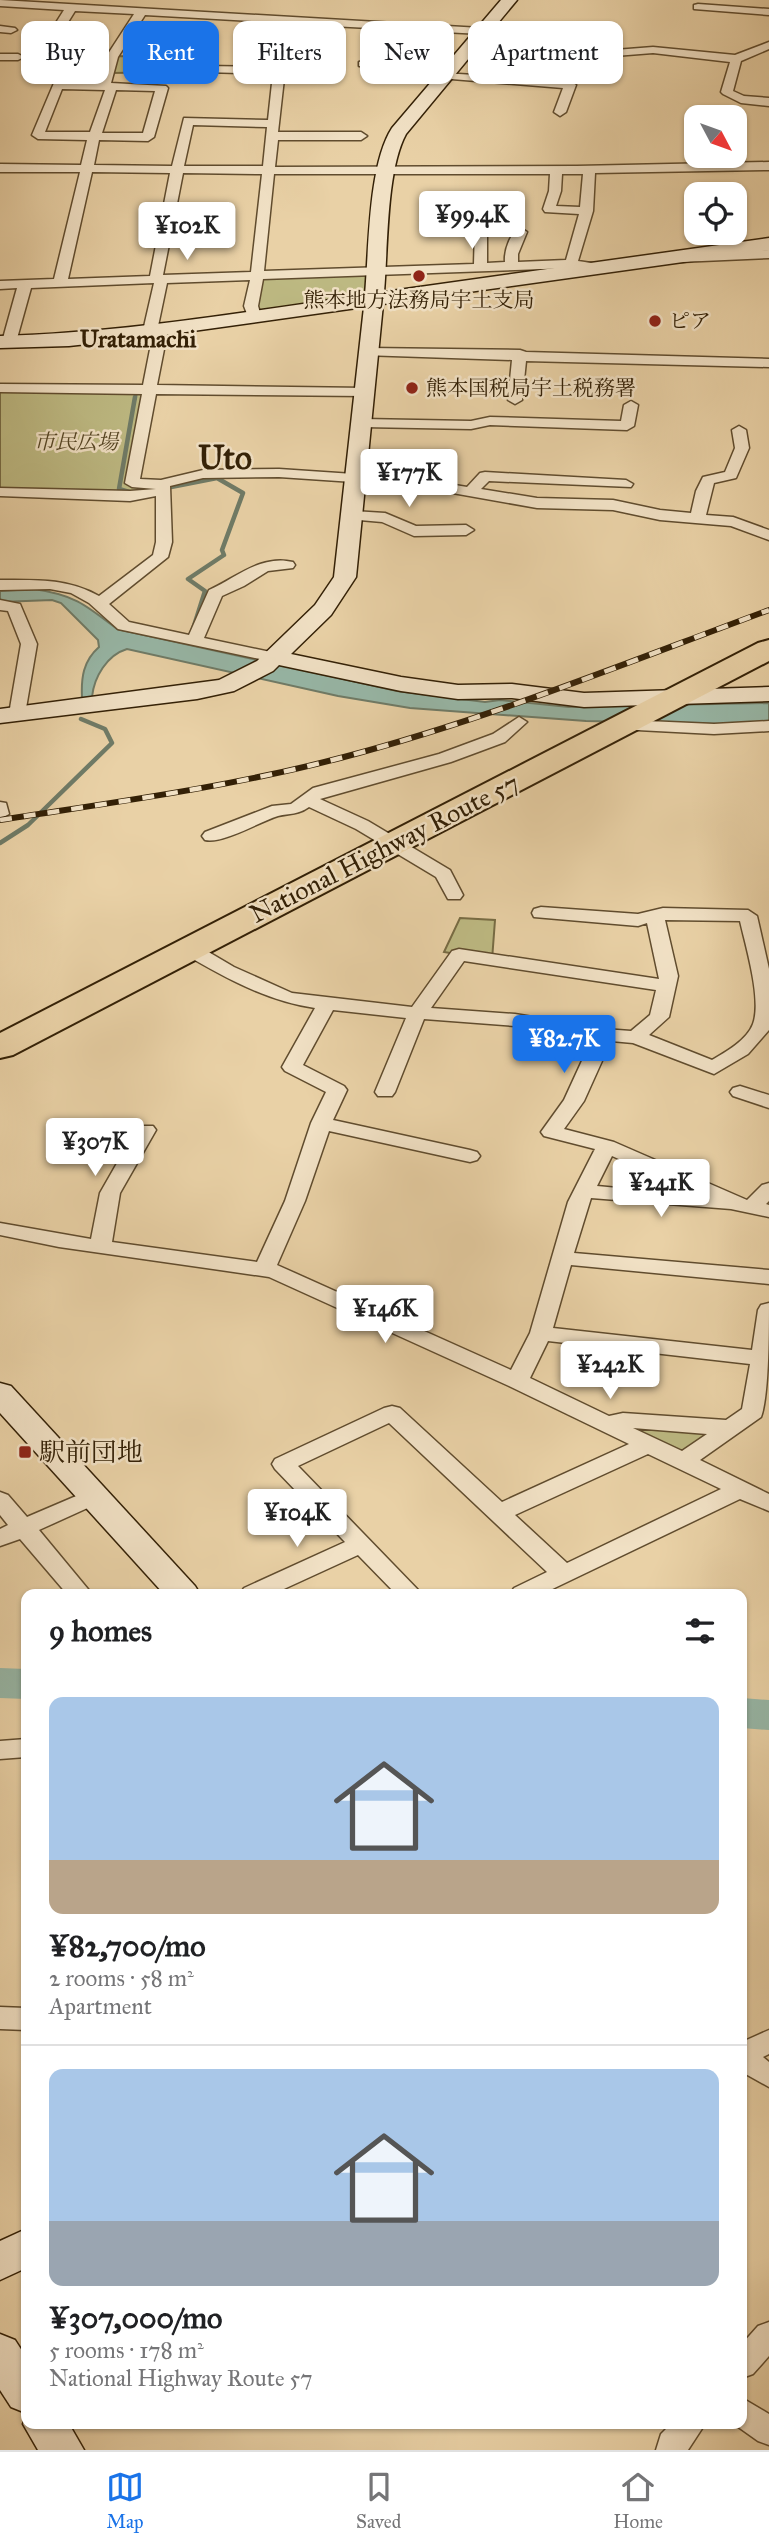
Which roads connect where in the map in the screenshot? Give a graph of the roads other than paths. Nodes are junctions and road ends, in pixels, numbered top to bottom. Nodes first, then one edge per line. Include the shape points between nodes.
1 (509, 0) edge
2 (0, 3) edge
3 (698, 7) dead end
4 (71, 8) junction
5 (141, 12) junction
6 (769, 12) edge
7 (63, 21) edge
8 (310, 21) edge
9 (489, 21) edge
10 (346, 25) edge
11 (468, 30) edge
12 (769, 45) edge
13 (468, 46) edge
14 (623, 52) edge
15 (0, 57) edge
16 (18, 57) dead end
17 (736, 59) junction
18 (454, 63) edge
19 (278, 84) edge
20 (437, 84) edge
21 (510, 84) edge
22 (570, 84) edge
23 (108, 86) junction
24 (506, 95) dead end
25 (769, 102) edge
26 (560, 112) dead end
27 (273, 130) junction
28 (360, 136) dead end
29 (94, 137) junction
30 (769, 166) edge
31 (0, 168) edge
32 (86, 169) junction
33 (178, 170) junction
34 (268, 171) junction
35 (589, 171) junction
36 (385, 172) junction
37 (556, 172) junction
38 (587, 211) junction
39 (481, 229) dead end
40 (522, 232) dead end
41 (769, 243) edge
42 (769, 254) edge
43 (673, 257) junction
44 (571, 264) junction
45 (512, 267) junction
46 (480, 268) junction
47 (600, 268) junction
48 (375, 271) junction
49 (257, 277) junction
50 (158, 280) junction
51 (60, 283) junction
52 (25, 284) junction
53 (0, 285) edge
54 (374, 299) junction
55 (254, 316) junction
56 (155, 330) junction
57 (5, 342) edge
58 (368, 352) junction
59 (520, 355) junction
60 (769, 363) edge
61 (0, 388) edge
62 (148, 388) junction
63 (366, 391) junction
64 (515, 400) dead end
65 (631, 405) dead end
66 (363, 423) junction
67 (739, 430) dead end
68 (357, 478) junction
69 (626, 484) dead end
70 (162, 488) junction
71 (0, 492) edge
72 (470, 492) junction
73 (353, 516) junction
74 (698, 519) junction
75 (466, 530) dead end
76 (769, 534) edge
77 (287, 565) dead end
78 (0, 585) edge
79 (99, 604) junction
80 (0, 605) edge
81 (195, 640) junction
82 (758, 655) edge
83 (262, 666) junction
84 (769, 688) edge
85 (769, 694) edge
86 (670, 700) junction
87 (9, 715) edge
88 (519, 722) dead end
89 (624, 725) junction
90 (769, 726) edge
91 (310, 800) junction
92 (0, 807) edge
93 (0, 814) edge
94 (211, 836) dead end
95 (393, 843) junction
96 (454, 895) dead end
97 (541, 913) dead end
98 (655, 916) junction
99 (188, 948) junction
100 (667, 986) junction
101 (326, 1005) junction
102 (417, 1014) junction
103 (604, 1035) junction
104 (636, 1037) junction
105 (0, 1047) edge
106 (385, 1092) dead end
107 (740, 1092) dead end
108 (769, 1102) edge
109 (321, 1123) junction
110 (146, 1130) dead end
111 (607, 1146) junction
112 (470, 1156) dead end
113 (769, 1189) edge
114 (584, 1191) junction
115 (754, 1208) edge
116 (0, 1229) edge
117 (100, 1247) junction
118 (562, 1258) junction
119 (264, 1270) junction
120 (769, 1277) edge
121 (769, 1310) edge
122 (541, 1333) junction
123 (761, 1358) junction
124 (517, 1381) junction
125 (0, 1393) edge
126 (608, 1424) junction
127 (731, 1428) junction
128 (650, 1444) junction
129 (685, 1460) junction
130 (741, 1489) junction
131 (95, 1496) junction
132 (0, 1500) edge
133 (769, 1503) edge
134 (499, 1513) junction
135 (23, 1528) junction
136 (0, 1538) edge
137 (361, 1544) junction
138 (564, 1574) junction
139 (76, 1589) edge
140 (179, 1589) edge
141 (263, 1589) edge
142 (405, 1589) edge
143 (532, 1589) edge
144 (21, 1748) edge
145 (0, 1750) edge
146 (0, 2018) edge
147 (21, 2019) edge
148 (769, 2041) edge
149 (747, 2054) edge
150 (747, 2061) edge
151 (769, 2076) edge
152 (21, 2250) edge
153 (0, 2262) edge
154 (768, 2337) edge
155 (0, 2353) edge
156 (747, 2360) edge
157 (21, 2386) edge
158 (747, 2416) edge
159 (48, 2429) edge
160 (686, 2429) edge
161 (769, 2431) edge
162 (62, 2450) edge
163 (672, 2450) edge

1 - 9 street
2 - 4 street
3 - 6 street
4 - 5 street
4 - 7 street
5 - 8 street
5 - 23 street via 112,57
10 - 11 street
12 - 17 street
13 - 18 street
14 - 17 street via 653,50
15 - 16 street
17 - 25 street via 727,92 741,99
19 - 27 street
20 - 36 street via 398,132
21 - 24 street
22 - 26 street
23 - 29 street
23 - 29 street via 162,88 148,137
23 - 29 street via 58,85 38,135
27 - 28 street
27 - 33 street via 188,121
27 - 34 street
29 - 32 street
30 - 35 street
31 - 32 street
32 - 33 street
32 - 51 street
33 - 34 street
33 - 50 street
34 - 36 street
34 - 49 street
35 - 37 street
35 - 38 street
36 - 37 street
36 - 48 street
37 - 38 street via 549,209
38 - 44 street
39 - 46 street
40 - 45 street via 511,254
41 - 43 street
42 - 43 street
43 - 47 street
44 - 45 street
44 - 47 street
45 - 46 street
46 - 48 street
47 - 54 street
48 - 49 street
48 - 54 street
49 - 50 street
49 - 55 street via 251,306
50 - 51 street
50 - 56 street
51 - 52 street
52 - 53 street
52 - 57 street
54 - 55 street
54 - 58 street
55 - 56 street
56 - 57 street
56 - 62 street
58 - 59 street
58 - 63 street
59 - 60 street
59 - 64 street
61 - 62 street
62 - 63 street
62 - 70 street via 132,483
63 - 66 street
65 - 66 street via 627,426
66 - 68 street
67 - 74 street via 742,448 731,475 708,480
68 - 70 street via 203,474
68 - 72 street
68 - 73 street
69 - 72 street via 485,476
70 - 71 street via 130,496
70 - 79 street via 164,542 160,557
72 - 74 street via 537,503 613,505
73 - 75 street via 385,518 414,531
73 - 83 street via 348,566 333,598
74 - 76 street via 733,522
77 - 81 street via 264,566 215,593
78 - 79 street via 50,584 76,589
79 - 81 street via 124,626
80 - 87 street via 14,607 29,644
81 - 83 street
82 - 84 street via 750,677
82 - 86 highway, National Highway Route 57
83 - 86 street via 458,692 512,691 584,701
83 - 87 street via 226,686 197,692
85 - 86 street
86 - 89 highway, National Highway Route 57
88 - 91 street via 499,738 445,758 319,792
89 - 90 street
89 - 95 highway, National Highway Route 57
91 - 94 street
91 - 95 street
92 - 93 street
95 - 96 street via 444,874
95 - 99 highway, National Highway Route 57
97 - 98 street via 638,920
98 - 100 street via 669,976
98 - 104 street via 748,916 767,1001 764,1023 742,1050 714,1068
99 - 101 street via 288,998
99 - 105 highway, National Highway Route 57
100 - 102 street via 459,955
100 - 104 street via 659,1017
101 - 102 street
101 - 109 street via 292,1067 337,1090
102 - 103 street via 516,1020
102 - 106 street
103 - 104 street
103 - 111 street via 574,1101 551,1132
107 - 108 street
109 - 112 street
109 - 119 street via 295,1201
110 - 117 street via 110,1193
111 - 114 street
111 - 115 street
113 - 115 street
114 - 115 street
114 - 118 street
116 - 117 street
117 - 119 street
118 - 120 street
118 - 122 street
119 - 124 street
121 - 123 street
122 - 123 street
122 - 124 street
123 - 127 street via 753,1412
124 - 126 street
125 - 131 street
126 - 127 street via 623,1420
126 - 128 street
127 - 129 street
128 - 129 street
128 - 134 street
129 - 130 street
130 - 133 street
130 - 138 street
131 - 135 street
131 - 140 street
132 - 135 street
134 - 137 street via 392,1413 283,1464
134 - 138 street
135 - 136 street
135 - 139 street
137 - 141 street
137 - 142 street
138 - 143 street
144 - 145 street
146 - 147 street
148 - 149 street
150 - 151 street
152 - 153 street
154 - 156 street
155 - 157 street
158 - 161 street
159 - 162 street
160 - 163 street

